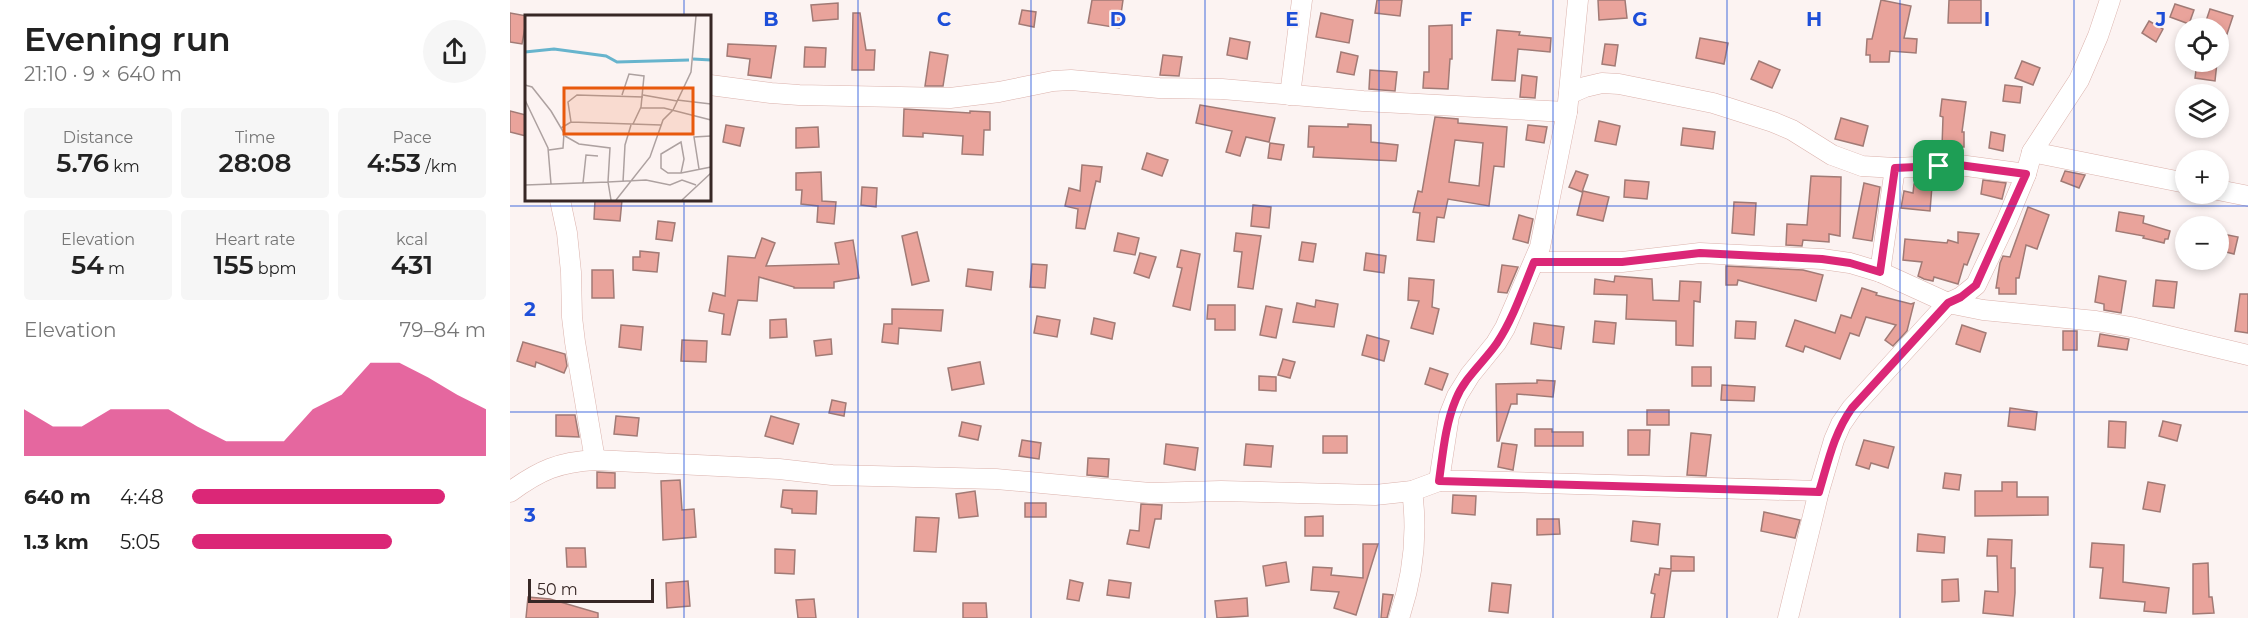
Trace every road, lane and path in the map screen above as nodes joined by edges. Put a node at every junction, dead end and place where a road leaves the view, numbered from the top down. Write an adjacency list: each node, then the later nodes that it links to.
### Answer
1 (1302, 0): 5 (street)
2 (1578, 0): 6 (street)
3 (2110, 0): 7 (street)
4 (711, 84): 5 (street)
5 (1290, 95): 6 (street)
6 (1568, 103): 8 (street); 14 (street)
7 (2032, 152): 9 (street); 10 (street)
8 (1895, 168): 9 (street); 15 (street)
9 (2026, 174): 16 (street)
10 (2175, 181)
11 (2229, 192): 12 (street)
12 (2248, 196)
13 (560, 201): 18 (street)
14 (1534, 262): 15 (street); 19 (street)
15 (1880, 272): 16 (street)
16 (1948, 303): 17 (street); 22 (street)
17 (2248, 355)
18 (596, 460): 20 (street); 21 (street)
19 (1439, 481): 21 (street); 22 (street)
20 (510, 492)
21 (1412, 492): 23 (street)
22 (1819, 492): 24 (street)
23 (1399, 618)
24 (1788, 618)

